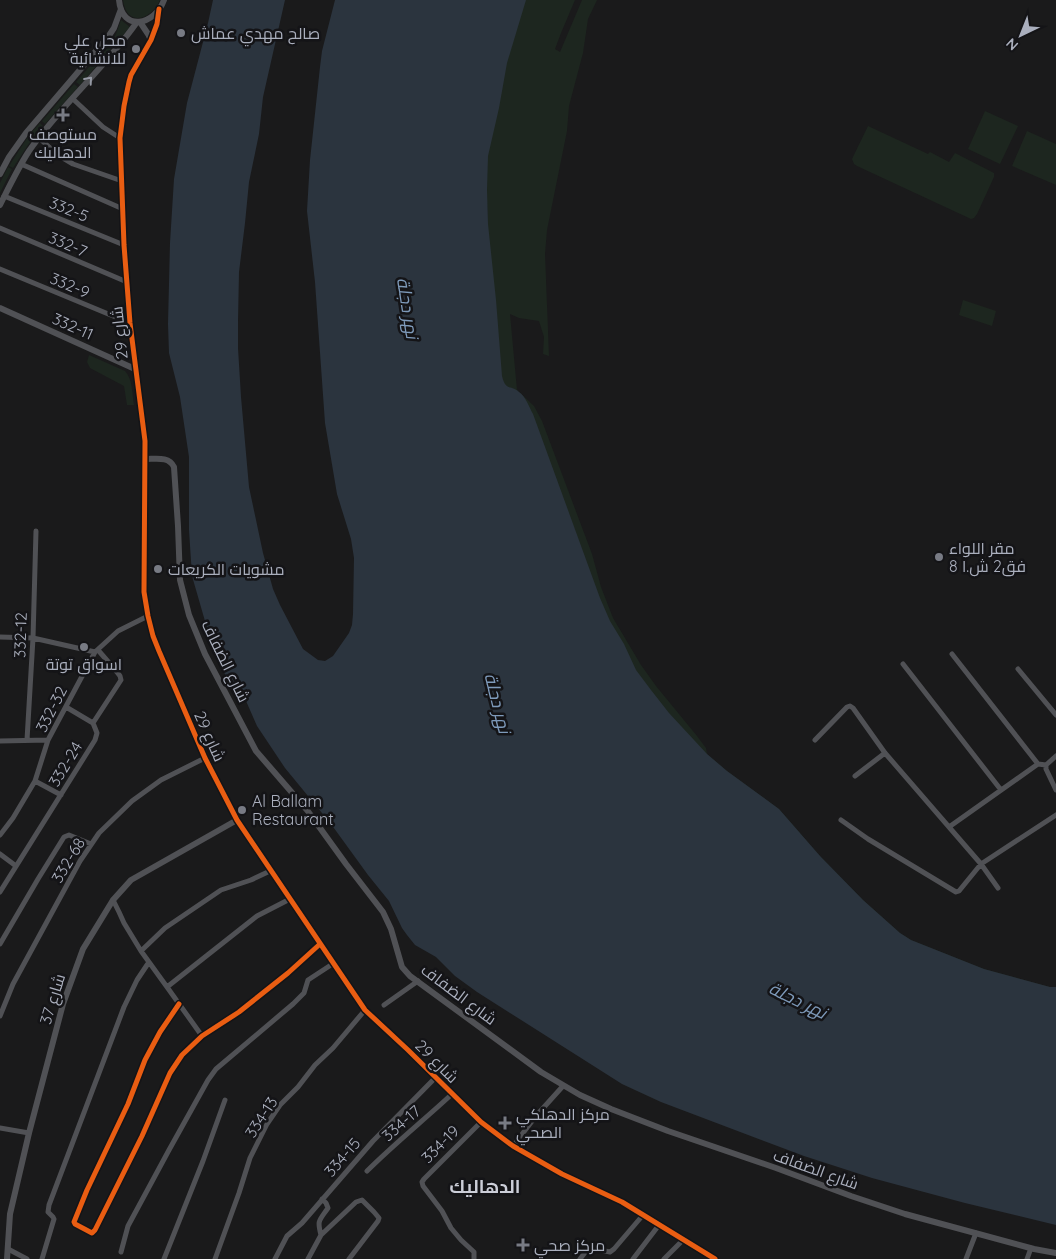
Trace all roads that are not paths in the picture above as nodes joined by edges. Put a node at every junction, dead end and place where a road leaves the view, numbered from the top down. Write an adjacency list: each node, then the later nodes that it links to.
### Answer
1 (164, 0): 4 (street, شارع 29)
2 (119, 1): 3 (street)
3 (121, 9): 5 (street); 11 (street)
4 (159, 10): 5 (street); 6 (street, شارع 29)
5 (139, 22): 6 (street); 7 (street, one-way to 5)
6 (151, 40): 9 (street, شارع 29)
7 (72, 99): 8 (street); 9 (street)
8 (39, 138): 10 (street); 12 (street)
9 (120, 138): 12 (street, شارع 29)
10 (21, 164): 13 (street); 15 (street)
11 (0, 174)
12 (122, 181): 15 (street, شارع 29)
13 (4, 196): 14 (street); 17 (street, 332-5)
14 (0, 205)
15 (123, 208): 17 (street, شارع 29)
16 (0, 228): 19 (street, 332-7)
17 (124, 245): 19 (street, شارع 29)
18 (0, 269): 21 (street, 332-9)
19 (127, 282): 21 (street, شارع 29)
20 (0, 308): 22 (street, 332-11)
21 (130, 323): 22 (street, شارع 29)
22 (135, 369): 23 (street, شارع 29)
23 (145, 459): 25 (street, شارع 29); 68 (street, شارع الضفاف)
24 (36, 531): 27 (street, 332-12)
25 (148, 616): 28 (street, 332-32); 41 (street, شارع 29)
26 (0, 637): 27 (street)
27 (33, 638): 28 (street); 35 (street, 332-12)
28 (96, 651): 32 (street, 332-32); 34 (street, 332-24)
29 (952, 654): 42 (street)
30 (903, 664): 46 (street)
31 (1018, 669): 33 (street)
32 (66, 707): 34 (street); 36 (street, 332-32)
33 (1056, 715)
34 (93, 723): 48 (street, 332-24)
35 (27, 740): 36 (street); 38 (street)
36 (48, 740): 45 (street, 332-32)
37 (814, 740): 39 (street)
38 (0, 741)
39 (885, 753): 44 (street); 52 (street)
40 (1056, 756): 43 (street)
41 (205, 758): 50 (street, شارع 29); 54 (street, 332-68)
42 (1038, 764): 43 (street); 46 (street)
43 (1046, 765): 47 (street)
44 (855, 776)
45 (35, 781): 48 (street); 53 (street, 332-32)
46 (1002, 790): 52 (street)
47 (1056, 790)
48 (61, 795): 57 (street, 332-24)
49 (1056, 815): 56 (street)
50 (236, 820): 58 (street, شارع 29); 62 (street, شارع 37)
51 (841, 820): 56 (street)
52 (949, 827): 56 (street)
53 (0, 835)
54 (91, 844): 63 (street); 73 (street, 332-68)
55 (0, 854): 57 (street)
56 (981, 864): 59 (street)
57 (16, 866): 60 (street, 332-24)
58 (270, 871): 61 (street, شارع 29); 65 (street)
59 (998, 888)
60 (0, 892)
61 (290, 899): 64 (street, شارع 29); 69 (street)
62 (113, 900): 65 (street); 81 (street, شارع 37)
63 (0, 944)
64 (320, 944): 67 (street, شارع 29); 74 (street)
65 (140, 951): 66 (street)
66 (149, 962): 69 (street); 97 (street)
67 (334, 963): 72 (street, شارع 29); 92 (street)
68 (418, 982): 71 (street); 76 (street, شارع الضفاف)
69 (167, 987): 70 (street)
70 (180, 1004): 74 (street); 74 (street)
71 (384, 1005)
72 (365, 1010): 75 (street, شارع 29); 99 (street, 334-13)
73 (0, 1016)
74 (202, 1036)
75 (436, 1077): 77 (street, شارع 29); 84 (street, 334-15)
76 (563, 1086): 82 (street); 87 (street, شارع الضفاف)
77 (452, 1094): 79 (street, شارع 29); 83 (street, 334-17)
78 (225, 1100): 98 (street)
79 (481, 1122): 82 (street, شارع 29); 103 (street, 334-19)
80 (0, 1128): 81 (street)
81 (29, 1133): 91 (street, شارع 37)
82 (513, 1146): 85 (street, شارع 29)
83 (367, 1172)
84 (322, 1200): 88 (street); 100 (street, 334-15)
85 (643, 1215): 86 (street, شارع 29); 104 (street)
86 (659, 1225): 89 (street, شارع 29); 105 (street)
87 (976, 1233): 90 (street, شارع الضفاف); 107 (street)
88 (321, 1235): 101 (street); 102 (street)
89 (683, 1240): 94 (street, شارع 29); 106 (street)
90 (1031, 1248): 93 (street, شارع الضفاف); 108 (street)
91 (8, 1249): 95 (street, شارع 37); 96 (street)
92 (122, 1252)
93 (1056, 1253)
94 (710, 1258)
95 (7, 1259)
96 (27, 1259)
97 (42, 1259)
98 (164, 1259)
99 (215, 1259)
100 (275, 1259)
101 (308, 1259)
102 (349, 1259)
103 (474, 1259)
104 (580, 1259)
105 (633, 1259)
106 (664, 1259)
107 (966, 1259)
108 (1027, 1259)

